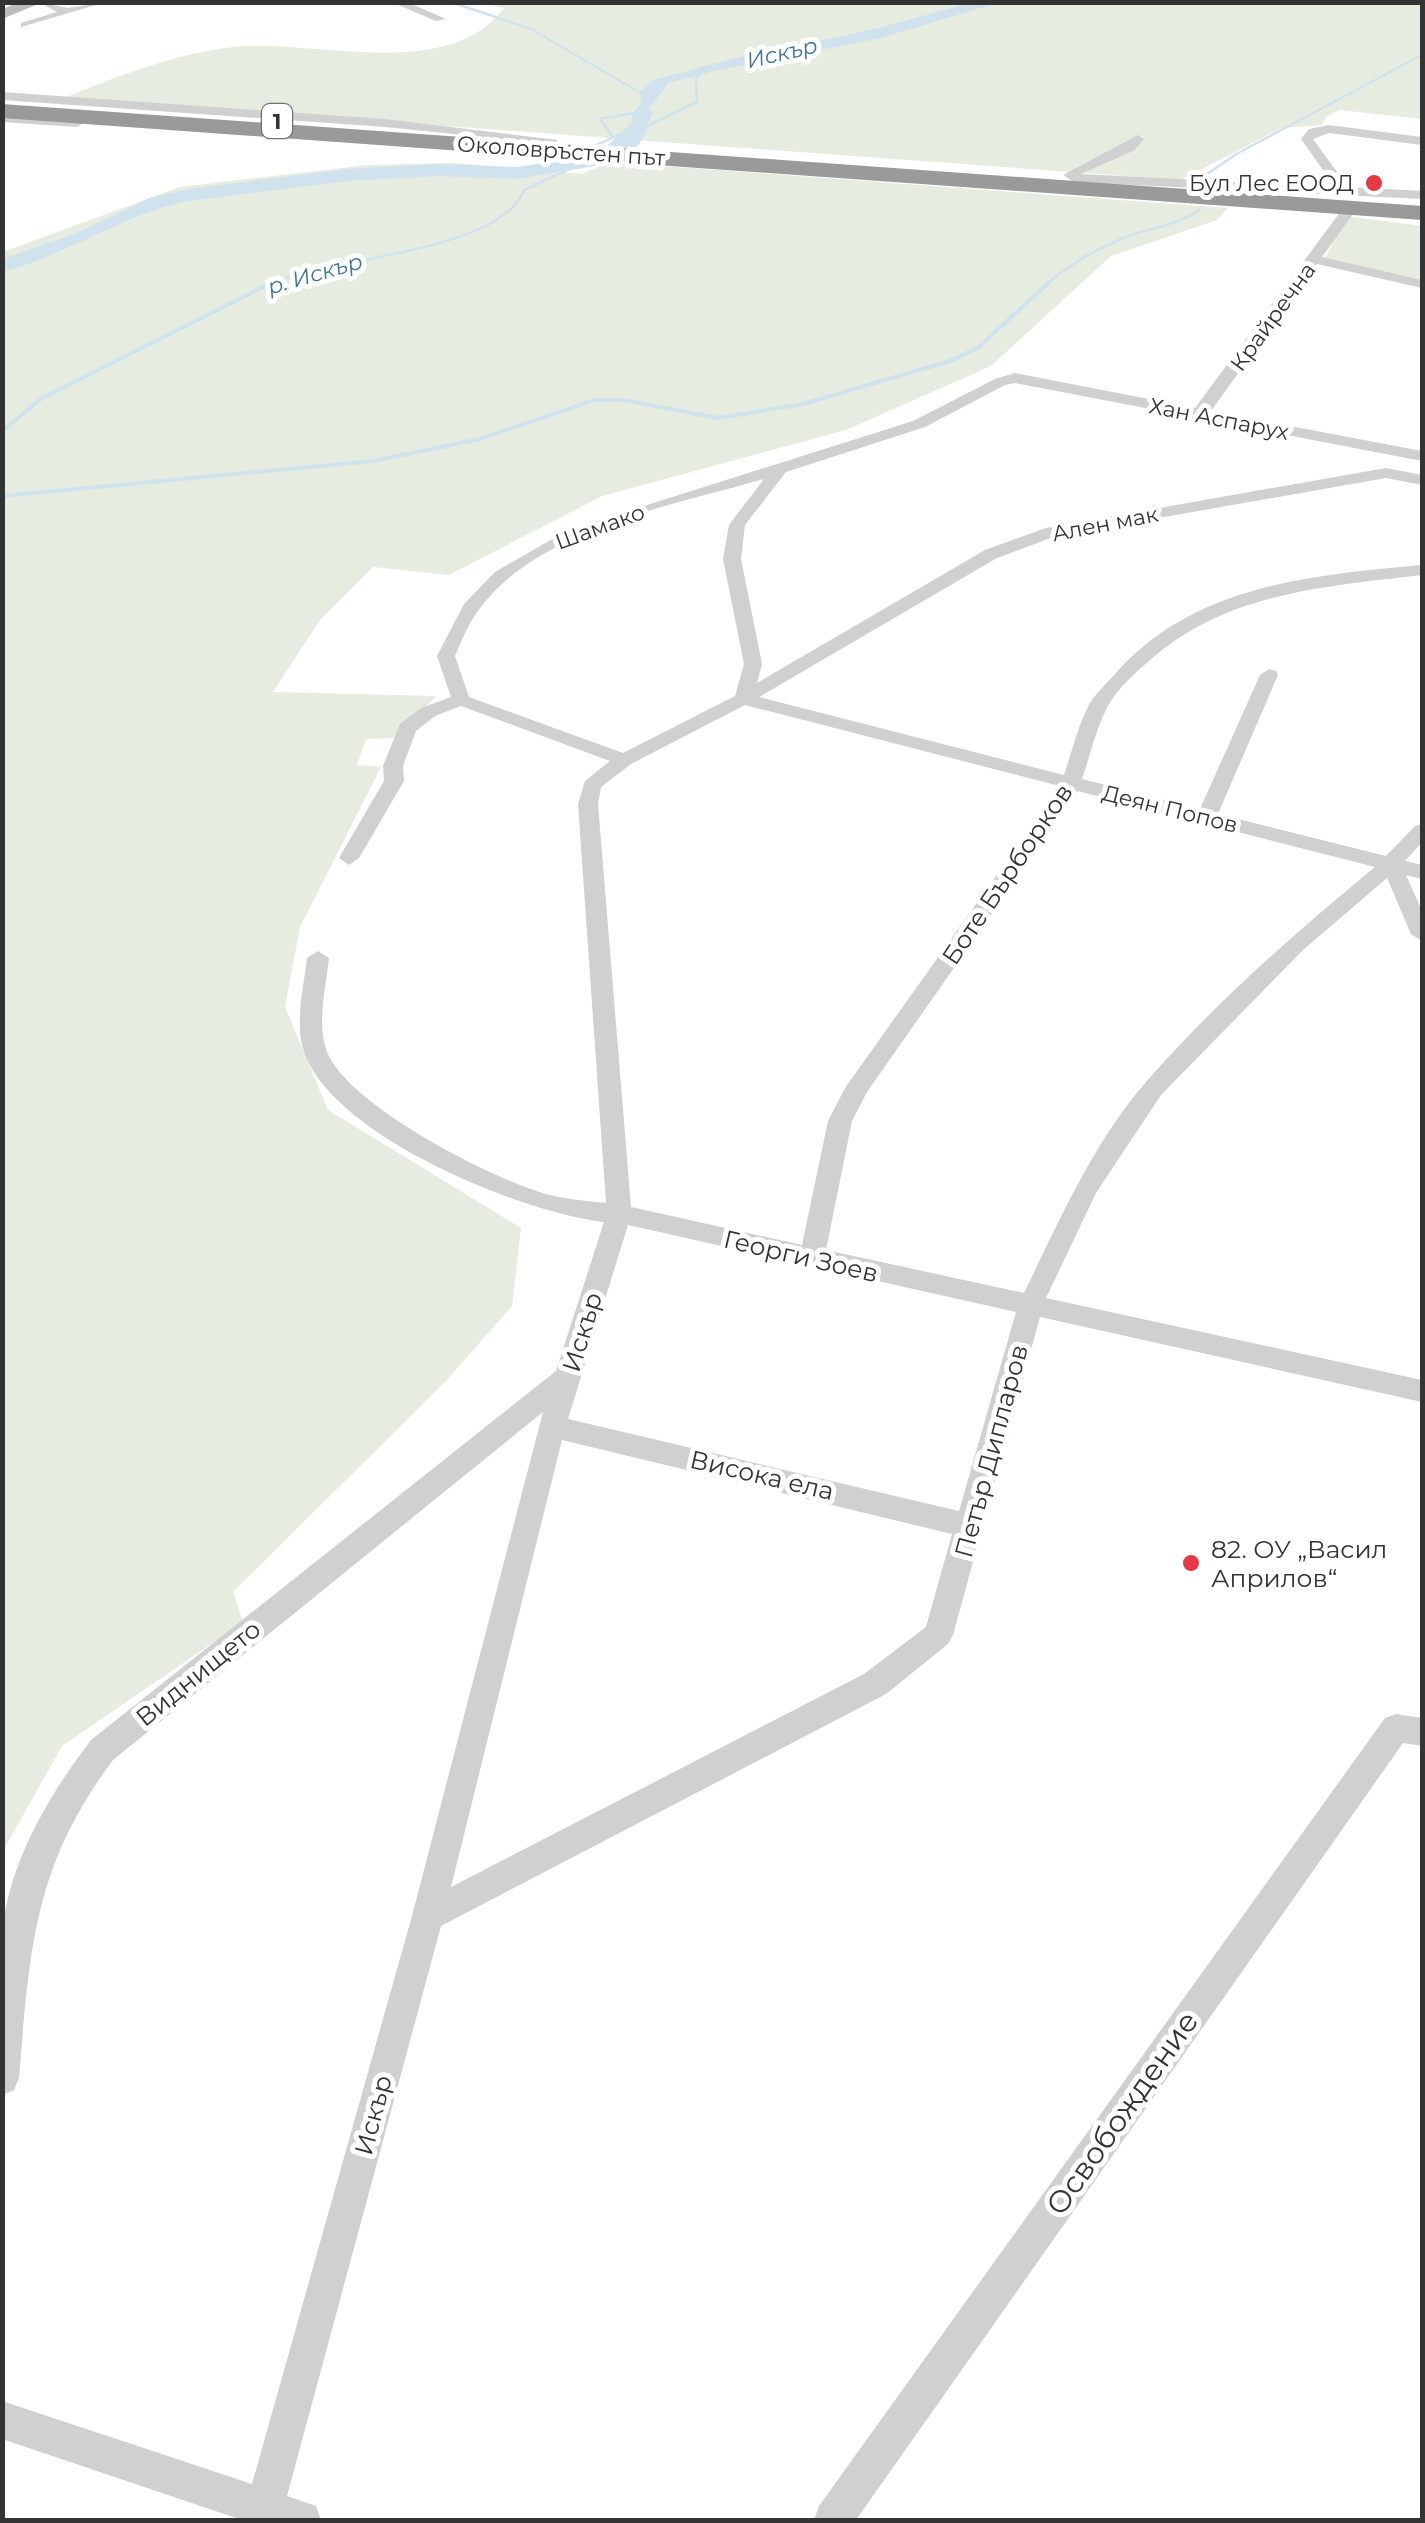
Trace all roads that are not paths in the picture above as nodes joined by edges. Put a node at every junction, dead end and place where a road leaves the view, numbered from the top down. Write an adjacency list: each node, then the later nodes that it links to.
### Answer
1 (36, 2): 6 (street)
2 (44, 2): 5 (street)
3 (101, 2): 5 (street)
4 (396, 2): 7 (street)
5 (68, 12): 8 (street)
6 (2, 14)
7 (440, 19)
8 (25, 25)
9 (2, 100): 13 (highway, Околовръстен път / 1)
10 (2, 115): 13 (highway, Околовръстен път / 1)
11 (1138, 139): 15 (street)
12 (1422, 141): 16 (street)
13 (544, 145): 14 (highway, Околовръстен път / 1)
14 (665, 153): 15 (highway, Околовръстен път / 1); 17 (highway, Околовръстен път / 1)
15 (1069, 177): 16 (street, Околовръстен път); 19 (highway, Околовръстен път / 1)
16 (1343, 189): 18 (street, Околовръстен път)
17 (1120, 190): 20 (street, Околовръстен път); 21 (highway, Околовръстен път / 1)
18 (1422, 195)
19 (1422, 204)
20 (1346, 214): 21 (street, Околовръстен път); 22 (street, Крайречна)
21 (1422, 216)
22 (1315, 260): 23 (street); 24 (street, Крайречна)
23 (1422, 284)
24 (1195, 415): 25 (street, Хан Аспарух); 27 (street, Хан Аспарух)
25 (1394, 451): 26 (street, Хан Аспарух); 28 (street)
26 (1422, 456)
27 (780, 469): 32 (street); 33 (street, Шамако)
28 (1386, 473): 29 (street); 32 (street, Ален мак)
29 (1422, 480)
30 (1422, 570): 35 (street, Боте Бърборков)
31 (1269, 675): 36 (street)
32 (743, 699): 34 (street, Искър); 35 (street, Деян Попов)
33 (462, 700): 34 (street); 38 (street)
34 (624, 760): 43 (street, Искър)
35 (1071, 784): 36 (street, Деян Попов); 44 (street, Боте Бърборков)
36 (1206, 818): 39 (street, Деян Попов)
37 (1422, 830): 39 (street, Петър Дипларов)
38 (349, 858)
39 (1391, 864): 40 (street, Деян Попов); 41 (street); 45 (street, Петър Дипларов)
40 (1422, 872)
41 (1422, 934)
42 (318, 958): 43 (street, Георги Зоев)
43 (619, 1214): 44 (street, Георги Зоев); 46 (street, Искър)
44 (812, 1259): 45 (street, Георги Зоев)
45 (1030, 1306): 47 (street, Георги Зоев); 49 (street, Петър Дипларов)
46 (568, 1377): 48 (street, Искър); 52 (street, Виднището)
47 (1422, 1391)
48 (552, 1426): 49 (street, Висока ела); 51 (street, Искър)
49 (971, 1526): 51 (street, Петър Дипларов)
50 (1422, 1732): 56 (street, Освобождение)
51 (428, 1916): 54 (street, Искър)
52 (2, 2078)
53 (2, 2420): 54 (street)
54 (263, 2514): 55 (street)
55 (302, 2520)
56 (834, 2520)

